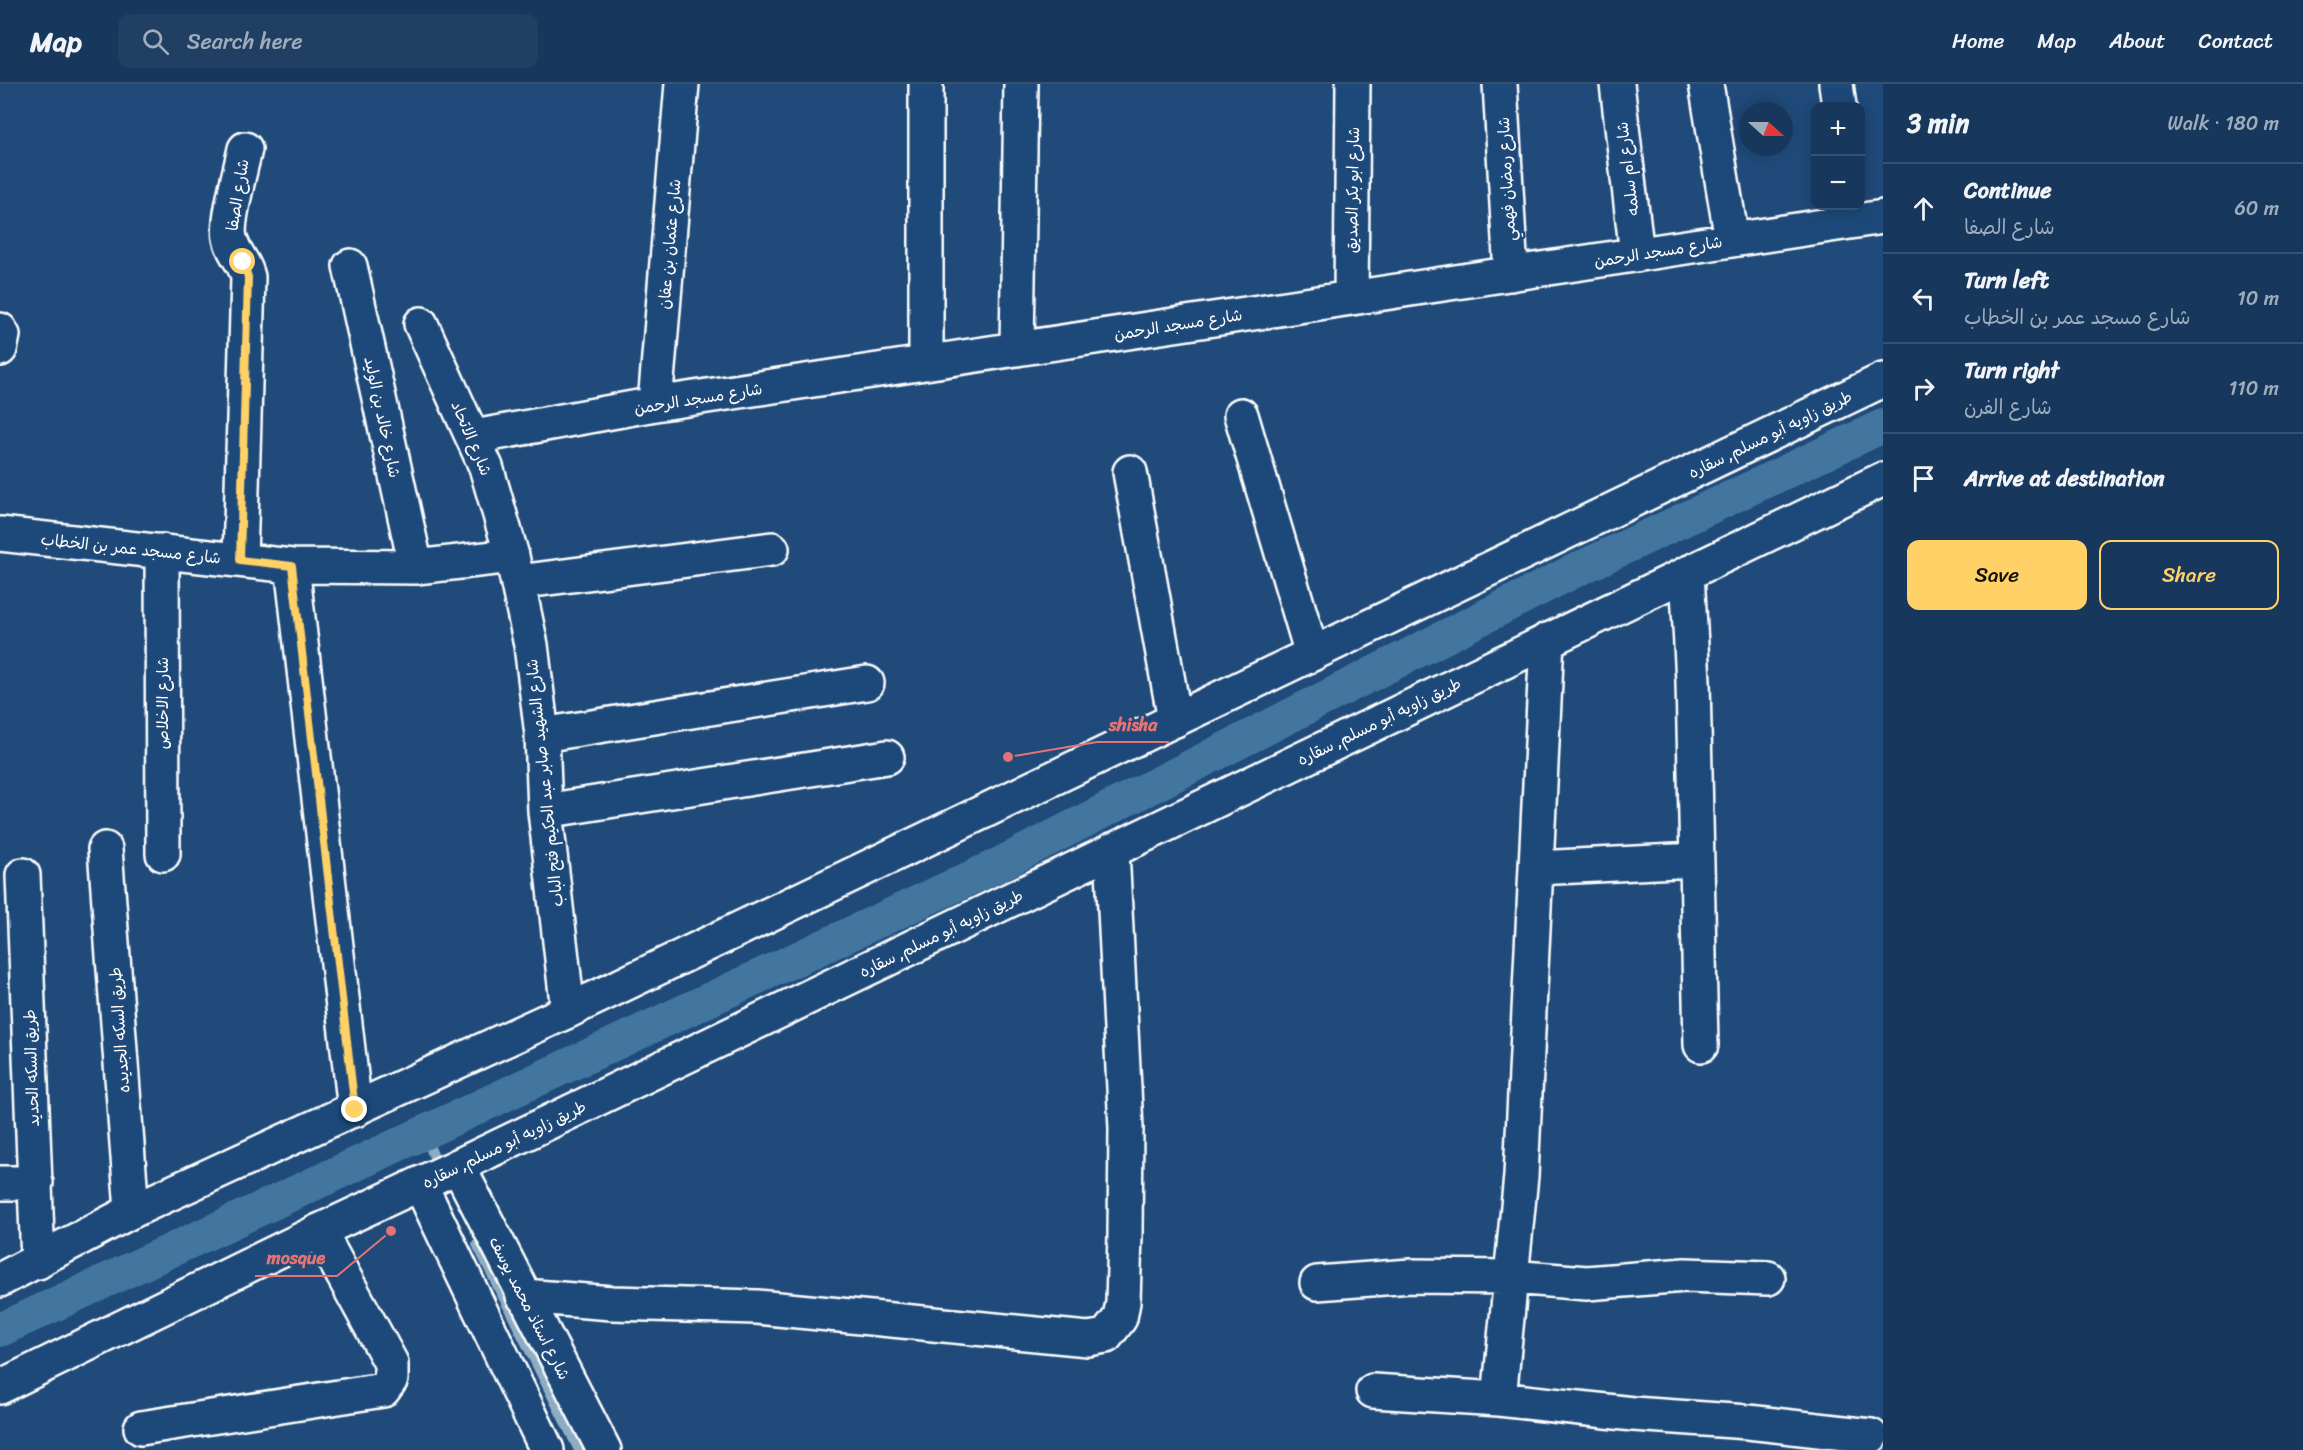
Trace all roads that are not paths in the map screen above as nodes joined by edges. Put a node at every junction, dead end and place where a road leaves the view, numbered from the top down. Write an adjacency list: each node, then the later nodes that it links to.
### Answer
1 (682, 84): 23 (street, شارع عثمان بن عفان)
2 (927, 84): 21 (street)
3 (1021, 84): 20 (street)
4 (1353, 84): 16 (street, شارع ابو بكر الصديق)
5 (1500, 84): 15 (street, شارع رمضان فهمي)
6 (1617, 84): 13 (street, شارع ام سلمه)
7 (1706, 84): 12 (street)
8 (1836, 84): 9 (street)
9 (1838, 102)
10 (244, 149): 31 (street, شارع الصفا)
11 (1863, 215): 12 (street, شارع مسجد الرحمن)
12 (1732, 240): 13 (street, شارع مسجد الرحمن)
13 (1637, 255): 15 (street, شارع مسجد الرحمن)
14 (350, 266): 33 (street, شارع خالد بن الوليد)
15 (1511, 273): 16 (street, شارع مسجد الرحمن)
16 (1351, 297): 20 (street, شارع مسجد الرحمن)
17 (421, 324): 25 (street, شارع الاتحاد)
18 (0, 330): 19 (street)
19 (0, 349)
20 (1017, 349): 21 (street, شارع مسجد الرحمن)
21 (926, 363): 23 (street, شارع مسجد الرحمن)
22 (1883, 380): 37 (street, طريق زاويه أبو مسلم, سقاره)
23 (655, 404): 25 (street, شارع مسجد الرحمن)
24 (1241, 415): 37 (street)
25 (474, 437): 34 (street, شارع الاتحاد)
26 (1130, 471): 39 (street)
27 (1883, 479): 35 (street, طريق زاويه أبو مسلم, سقاره)
28 (0, 534): 30 (street, شارع مسجد عمر بن الخطاب)
29 (772, 549): 34 (street, شارع مسجد عمر بن الخطاب)
30 (162, 551): 31 (street, شارع مسجد عمر بن الخطاب); 45 (street, شارع الاخلاص)
31 (240, 560): 32 (street, شارع مسجد عمر بن الخطاب)
32 (292, 566): 33 (street, شارع مسجد عمر بن الخطاب); 51 (street)
33 (416, 567): 34 (street, شارع مسجد عمر بن الخطاب)
34 (515, 569): 40 (street, شارع الشهيد صابر عبد الحكيم فتح الباب)
35 (1687, 573): 36 (street, طريق زاويه أبو مسلم, سقاره); 46 (street)
36 (1547, 640): 44 (street, طريق زاويه أبو مسلم, سقاره); 47 (street)
37 (1312, 654): 39 (street, طريق زاويه أبو مسلم, سقاره)
38 (867, 682): 40 (street)
39 (1175, 720): 49 (street, طريق زاويه أبو مسلم, سقاره)
40 (542, 735): 42 (street, شارع الشهيد صابر عبد الحكيم فتح الباب)
41 (887, 757): 42 (street)
42 (545, 811): 49 (street, شارع الشهيد صابر عبد الحكيم فتح الباب)
43 (105, 849): 56 (street, طريق السكه الجديده)
44 (1112, 850): 52 (street, طريق زاويه أبو مسلم, سقاره); 63 (street)
45 (163, 854)
46 (1696, 860): 47 (street); 50 (street)
47 (1536, 868): 59 (street)
48 (22, 875): 54 (street, طريق السكه الحديد)
49 (568, 1011): 51 (street, طريق زاويه أبو مسلم, سقاره)
50 (1701, 1045)
51 (355, 1110): 56 (street, طريق زاويه أبو مسلم, سقاره)
52 (458, 1166): 55 (street, طريق زاويه أبو مسلم, سقاره); 63 (street, شارع استاذ محمد يوسف)
53 (0, 1183): 54 (street)
54 (36, 1183): 58 (street, طريق السكه الحديد)
55 (420, 1184): 57 (street, طريق زاويه أبو مسلم, سقاره); 69 (street)
56 (132, 1211): 58 (street, طريق زاويه أبو مسلم, سقاره)
57 (319, 1231): 64 (street, طريق زاويه أبو مسلم, سقاره); 67 (street)
58 (38, 1262): 61 (street, طريق زاويه أبو مسلم, سقاره)
59 (1510, 1277): 60 (street); 62 (street); 66 (street)
60 (1768, 1278)
61 (0, 1281)
62 (1317, 1283)
63 (524, 1296): 70 (street, شارع استاذ محمد يوسف)
64 (0, 1387)
65 (1373, 1391): 66 (street)
66 (1499, 1399): 68 (street)
67 (141, 1428)
68 (1870, 1436)
69 (547, 1450)
70 (606, 1450)

